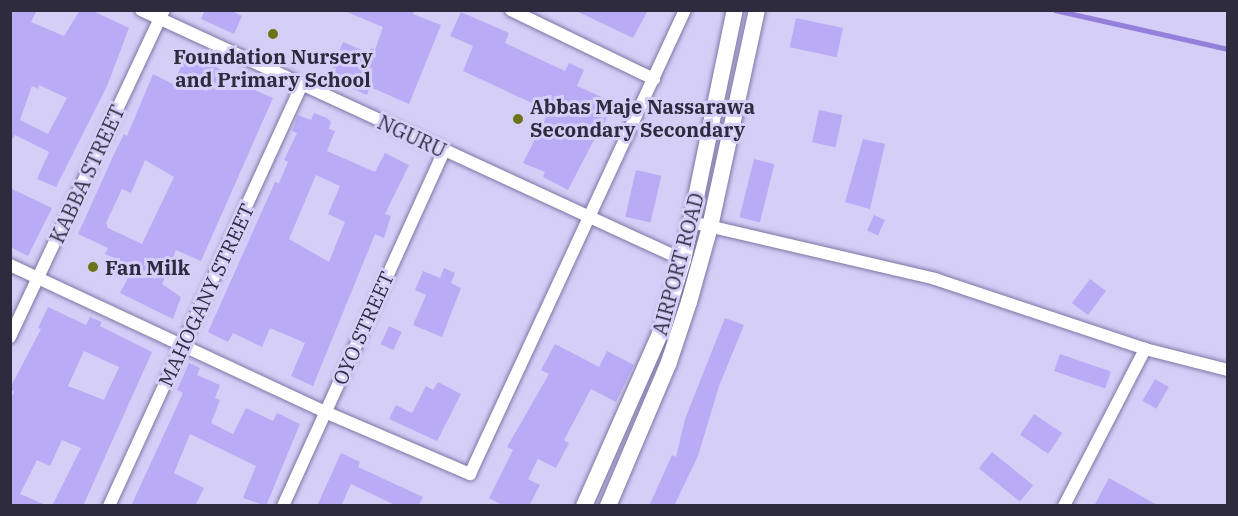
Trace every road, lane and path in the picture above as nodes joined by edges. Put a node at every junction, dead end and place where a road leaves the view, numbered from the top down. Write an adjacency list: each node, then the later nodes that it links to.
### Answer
1 (141, 10): 6 (street, NGURU)
2 (511, 10): 7 (street)
3 (685, 10): 7 (street)
4 (735, 10): 11 (main road, AIRPORT ROAD)
5 (757, 10): 12 (main road, AIRPORT ROAD)
6 (162, 15): 8 (street, NGURU); 15 (street, KABBA STREET)
7 (654, 79): 10 (street)
8 (302, 85): 9 (street, NGURU); 17 (street, MAHOGANY STREET)
9 (444, 151): 10 (street, NGURU); 20 (street, OYO STREET)
10 (591, 218): 13 (street, NGURU); 20 (street)
11 (691, 222): 12 (street); 13 (main road, AIRPORT ROAD)
12 (710, 227): 18 (street); 24 (main road, AIRPORT ROAD)
13 (683, 260): 23 (main road, AIRPORT ROAD)
14 (10, 265): 15 (street)
15 (39, 276): 16 (street, KABBA STREET); 17 (street)
16 (10, 337)
17 (184, 345): 20 (street); 21 (street, MAHOGANY STREET)
18 (1145, 349): 19 (street); 25 (street)
19 (1227, 370)
20 (325, 412): 22 (street, OYO STREET)
21 (109, 506)
22 (283, 506)
23 (584, 506)
24 (608, 506)
25 (1064, 506)

